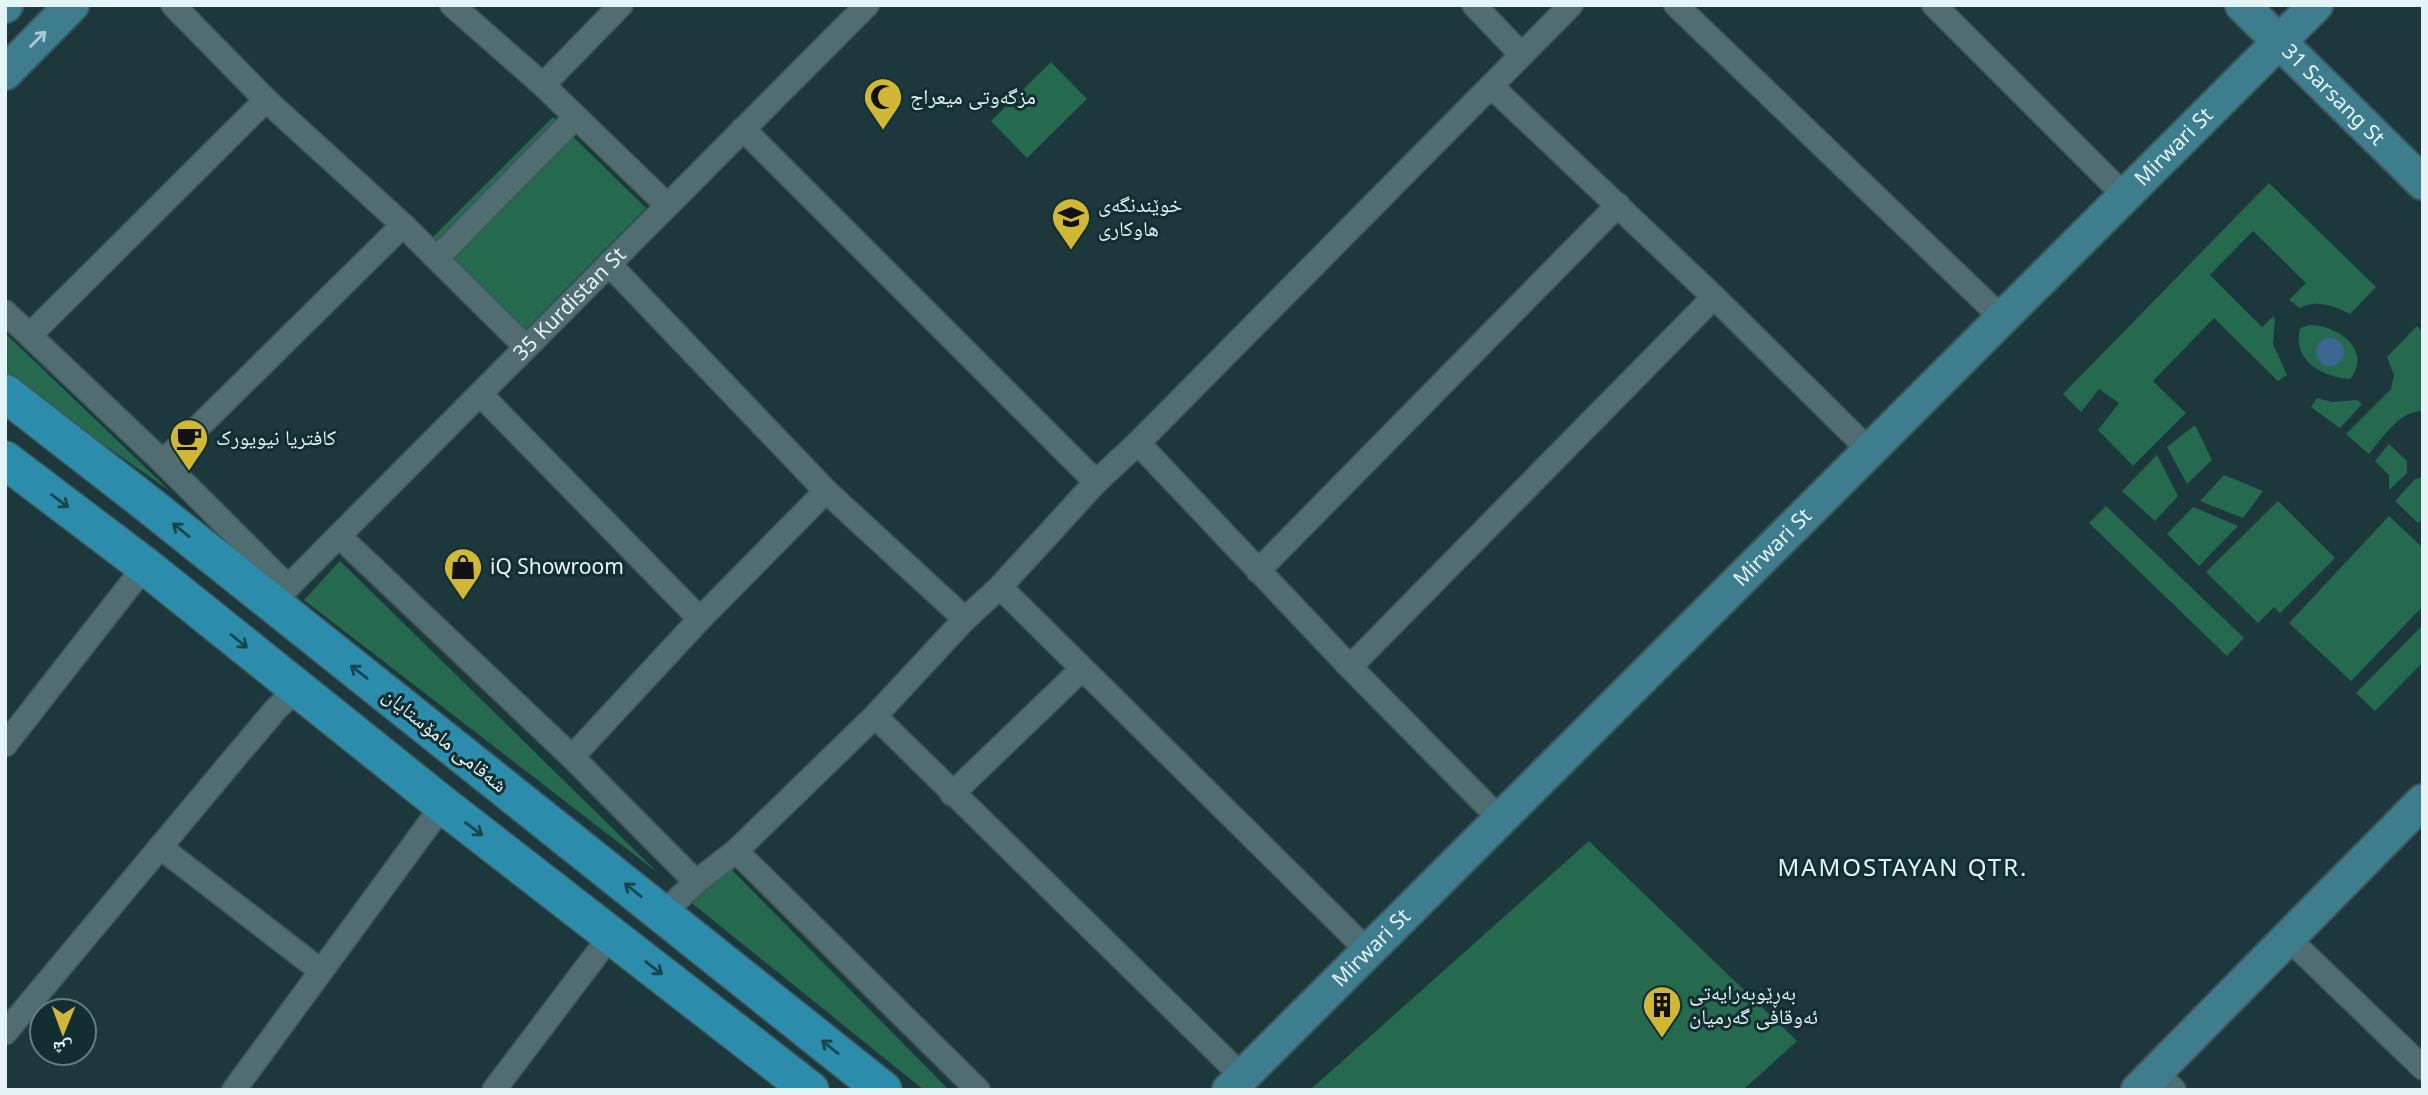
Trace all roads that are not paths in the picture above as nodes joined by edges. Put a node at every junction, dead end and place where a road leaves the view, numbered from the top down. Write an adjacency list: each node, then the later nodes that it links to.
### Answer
1 (72, 5): 14 (street, one-way to 1)
2 (173, 5): 17 (street)
3 (452, 5): 15 (street)
4 (621, 5): 15 (street)
5 (867, 5): 19 (street, 35 Kurdistan St)
6 (1474, 5): 13 (street)
7 (1571, 5): 13 (street)
8 (1676, 5): 29 (street)
9 (1934, 5): 21 (street)
10 (2242, 5): 12 (street, 31 Sarsang St)
11 (2316, 5): 12 (street, Mirwari St)
12 (2279, 42): 20 (street, 31 Sarsang St); 21 (street, Mirwari St)
13 (1521, 54): 16 (street)
14 (5, 73)
15 (543, 85): 18 (street)
16 (1491, 86): 23 (street); 34 (street)
17 (266, 100): 24 (street); 30 (street)
18 (575, 118): 22 (street); 25 (street)
19 (743, 129): 22 (street, 35 Kurdistan St); 38 (street)
20 (2423, 183)
21 (2125, 196): 29 (street, Mirwari St)
22 (667, 205): 26 (street, 35 Kurdistan St)
23 (1618, 205): 27 (street); 42 (street)
24 (402, 225): 25 (street); 37 (street)
25 (437, 258): 31 (street)
26 (609, 264): 31 (street, 35 Kurdistan St); 39 (street)
27 (1714, 297): 35 (street); 47 (street)
28 (5, 312): 30 (street)
29 (2002, 318): 35 (street, Mirwari St)
30 (30, 335): 37 (street)
31 (526, 347): 33 (street, 35 Kurdistan St)
32 (5, 393): 44 (main road, شەقامی مامۆستایان, one-way to 32)
33 (480, 394): 40 (street, 35 Kurdistan St); 45 (street)
34 (1138, 443): 38 (street); 42 (street)
35 (1870, 451): 56 (street, Mirwari St)
36 (5, 460): 41 (main road, one-way to 41)
37 (163, 462): 44 (street)
38 (1096, 482): 43 (street)
39 (826, 491): 45 (street); 46 (street)
40 (339, 536): 44 (street, 35 Kurdistan St); 52 (street)
41 (145, 566): 49 (main road, one-way to 49); 51 (street)
42 (1258, 571): 47 (street)
43 (1000, 587): 46 (street); 48 (street)
44 (280, 595): 60 (main road, شەقامی مامۆستایان, one-way to 44)
45 (700, 619): 52 (street)
46 (965, 619): 50 (street)
47 (1350, 667): 56 (street)
48 (1082, 669): 53 (street); 63 (street)
49 (298, 688): 55 (main road); 57 (street)
50 (875, 716): 53 (street); 58 (street)
51 (5, 745)
52 (572, 757): 59 (street)
53 (952, 794): 67 (street)
54 (2423, 801): 62 (street)
55 (443, 806): 61 (main road, one-way to 61); 64 (street)
56 (1500, 819): 63 (street, Mirwari St)
57 (160, 848): 64 (street); 65 (street)
58 (736, 851): 59 (street); 73 (street)
59 (696, 881): 60 (street)
60 (666, 916): 72 (main road, شەقامی مامۆستایان, one-way to 60)
61 (612, 934): 70 (street); 71 (main road, one-way to 71)
62 (2288, 938): 66 (street); 68 (street)
63 (1368, 951): 67 (street, Mirwari St)
64 (321, 971): 69 (street)
65 (5, 1033)
66 (2419, 1058)
67 (1235, 1083)
68 (2156, 1084)
69 (234, 1090)
70 (494, 1090)
71 (810, 1090)
72 (883, 1090)
73 (978, 1090)

